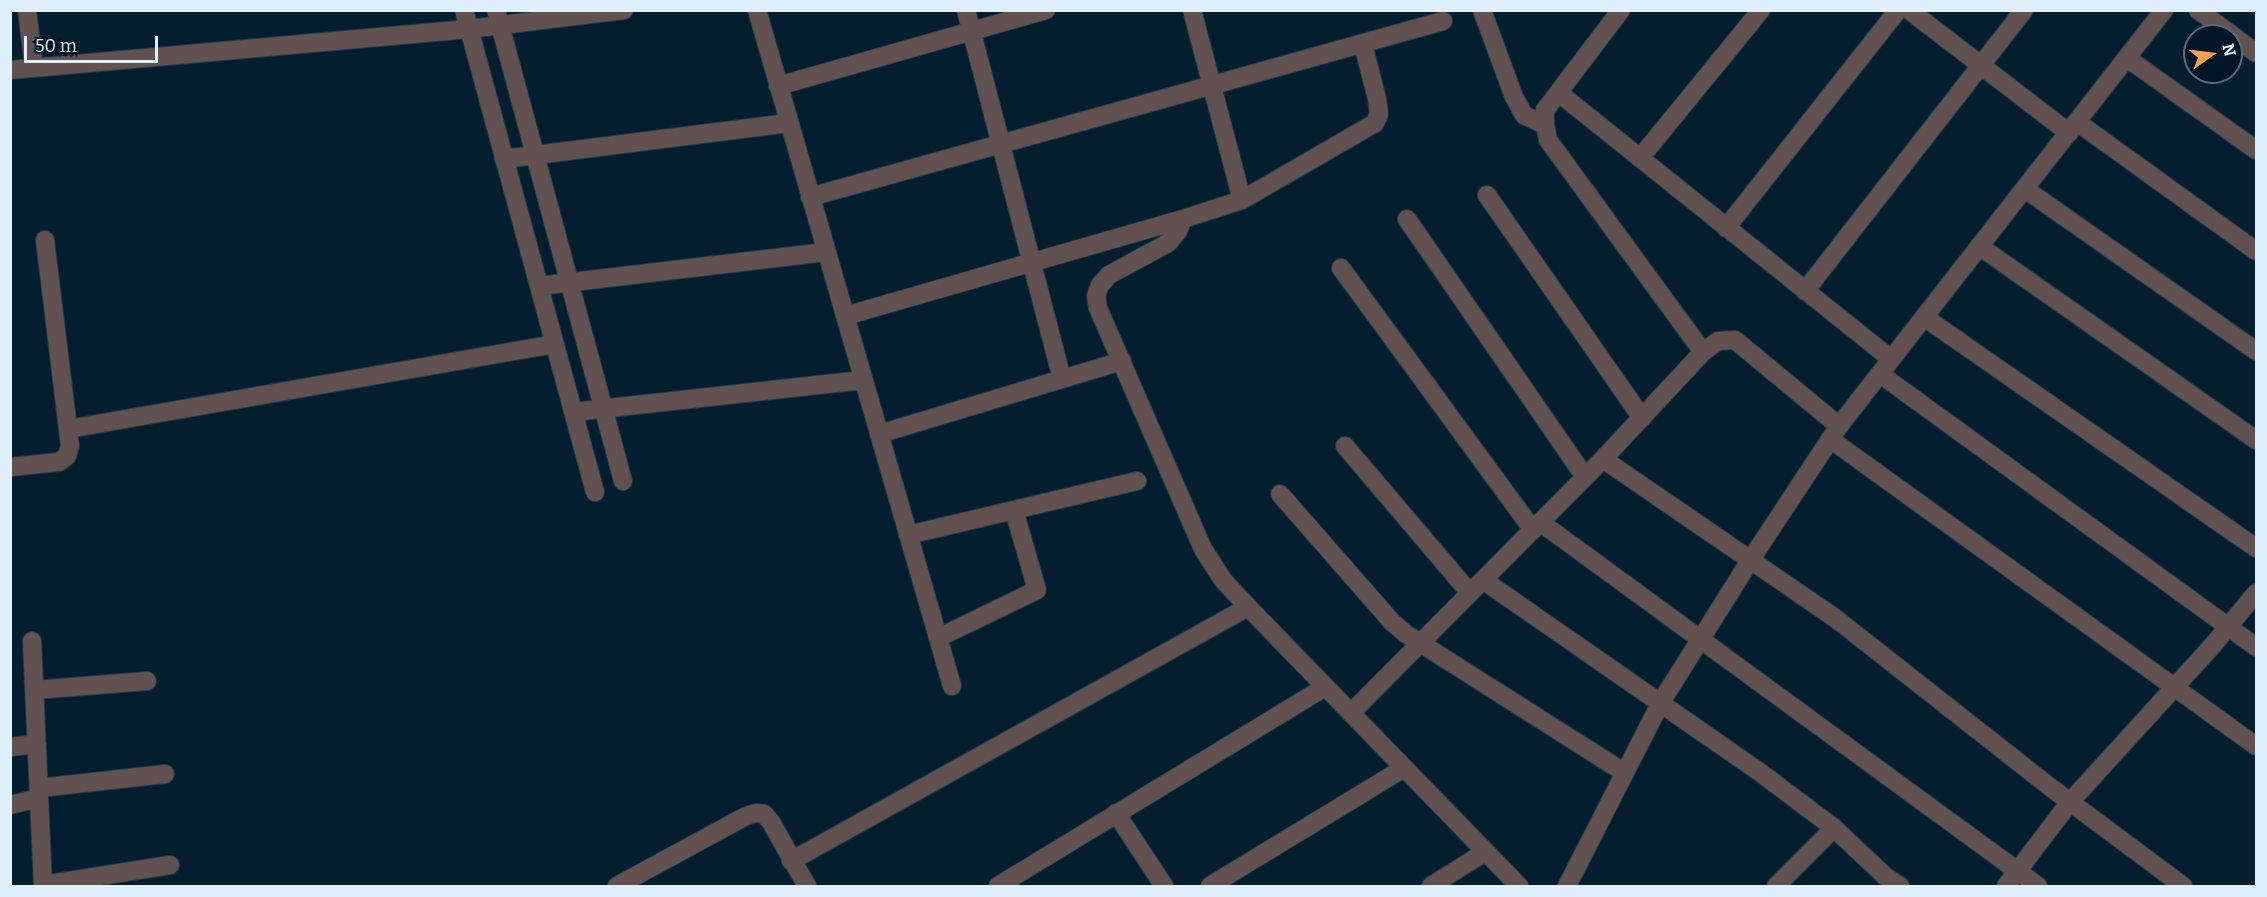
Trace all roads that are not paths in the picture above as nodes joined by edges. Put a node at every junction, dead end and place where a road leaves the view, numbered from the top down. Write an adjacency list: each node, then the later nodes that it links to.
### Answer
1 (27, 10): 24 (street)
2 (464, 10): 18 (street)
3 (624, 10): 16 (street)
4 (757, 10): 26 (street)
5 (966, 10): 19 (street)
6 (1046, 10): 19 (street)
7 (1192, 10): 27 (street)
8 (1482, 10): 30 (street)
9 (1621, 10): 28 (street)
10 (1761, 10): 35 (street)
11 (1898, 10): 43 (street)
12 (1909, 10): 23 (street)
13 (2024, 10): 23 (street)
14 (2164, 10): 22 (street)
15 (2198, 10): 21 (street)
16 (498, 18): 18 (street); 34 (street)
17 (1443, 21): 20 (street)
18 (469, 29): 24 (street); 36 (street)
19 (971, 32): 26 (street); 32 (street)
20 (1363, 44): 27 (street); 40 (street)
21 (2256, 53)
22 (2127, 58): 31 (street); 33 (street)
23 (1981, 66): 31 (street); 52 (street)
24 (34, 68): 25 (street)
25 (10, 70)
26 (778, 86): 29 (street)
27 (1212, 86): 32 (street); 40 (street)
28 (1559, 93): 30 (street); 35 (street)
29 (789, 123): 34 (street); 39 (street)
30 (1545, 125): 57 (street)
31 (2073, 127): 37 (street); 46 (street)
32 (1001, 144): 39 (street); 48 (street)
33 (2256, 150)
34 (535, 155): 36 (street); 50 (street)
35 (1640, 158): 43 (street)
36 (504, 159): 51 (street)
37 (2025, 189): 45 (street); 56 (street)
38 (1487, 195): 64 (street)
39 (810, 197): 47 (street)
40 (1242, 200): 41 (street)
41 (1183, 219): 48 (street); 58 (street)
42 (1407, 219): 72 (street)
43 (1726, 228): 52 (street)
44 (45, 240): 65 (street)
45 (1979, 246): 54 (street); 68 (street)
46 (2256, 251)
47 (826, 252): 50 (street); 53 (street)
48 (1032, 262): 53 (street); 60 (street)
49 (1341, 268): 78 (street)
50 (570, 283): 51 (street); 62 (street)
51 (539, 286): 55 (street)
52 (1805, 291): 59 (street)
53 (845, 316): 61 (street)
54 (1924, 317): 59 (street); 80 (street)
55 (555, 344): 63 (street); 65 (street)
56 (2256, 351)
57 (1702, 352): 64 (street); 66 (street)
58 (1122, 361): 60 (street); 85 (street)
59 (1885, 367): 66 (street); 86 (street)
60 (1062, 379): 67 (street)
61 (863, 380): 62 (street); 67 (street)
62 (603, 408): 63 (street); 73 (street)
63 (573, 412): 75 (street)
64 (1642, 418): 70 (street)
65 (69, 429): 71 (street)
66 (1834, 433): 81 (street); 95 (street)
67 (879, 434): 79 (street)
68 (2256, 440)
69 (1345, 446): 83 (street)
70 (1603, 459): 72 (street); 81 (street)
71 (10, 467)
72 (1585, 477): 78 (street)
73 (623, 481)
74 (1137, 481): 77 (street)
75 (595, 492)
76 (1280, 494): 90 (street)
77 (1014, 510): 79 (street); 87 (street)
78 (1536, 526): 82 (street); 88 (street)
79 (908, 535): 87 (street)
80 (2256, 548)
81 (1750, 561): 88 (street); 106 (street)
82 (1483, 580): 83 (street); 97 (street)
83 (1470, 593): 90 (street)
84 (2256, 593): 86 (street)
85 (1248, 607): 94 (street); 111 (street)
86 (2228, 626): 91 (street); 95 (street)
87 (938, 638): 93 (street)
88 (1700, 639): 97 (street); 113 (street)
89 (32, 641): 96 (street)
90 (1421, 644): 98 (street); 103 (street)
91 (2256, 647)
92 (147, 681): 96 (street)
93 (952, 687)
94 (1326, 687): 98 (street); 108 (street)
95 (2174, 687): 100 (street); 106 (street)
96 (34, 690): 99 (street)
97 (1661, 702): 103 (street); 109 (street)
98 (1350, 713): 102 (street)
99 (37, 744): 101 (street); 105 (street)
100 (2256, 746)
101 (10, 747)
102 (1404, 768): 110 (street); 121 (street)
103 (1625, 773): 124 (street)
104 (165, 774): 105 (street)
105 (39, 793): 107 (street); 116 (street)
106 (2070, 802): 113 (street); 128 (street)
107 (10, 805)
108 (1116, 813): 119 (street); 120 (street)
109 (1834, 828): 115 (street); 125 (street)
110 (1485, 852): 122 (street); 123 (street)
111 (791, 861): 117 (street); 118 (street)
112 (170, 865): 114 (street)
113 (2018, 872): 126 (street); 127 (street)
114 (138, 878): 116 (street)
115 (1888, 884)
116 (43, 886)
117 (617, 886)
118 (807, 886)
119 (998, 886)
120 (1164, 886)
121 (1210, 886)
122 (1431, 886)
123 (1519, 886)
124 (1567, 886)
125 (1776, 886)
126 (2007, 886)
127 (2038, 886)
128 (2183, 886)

